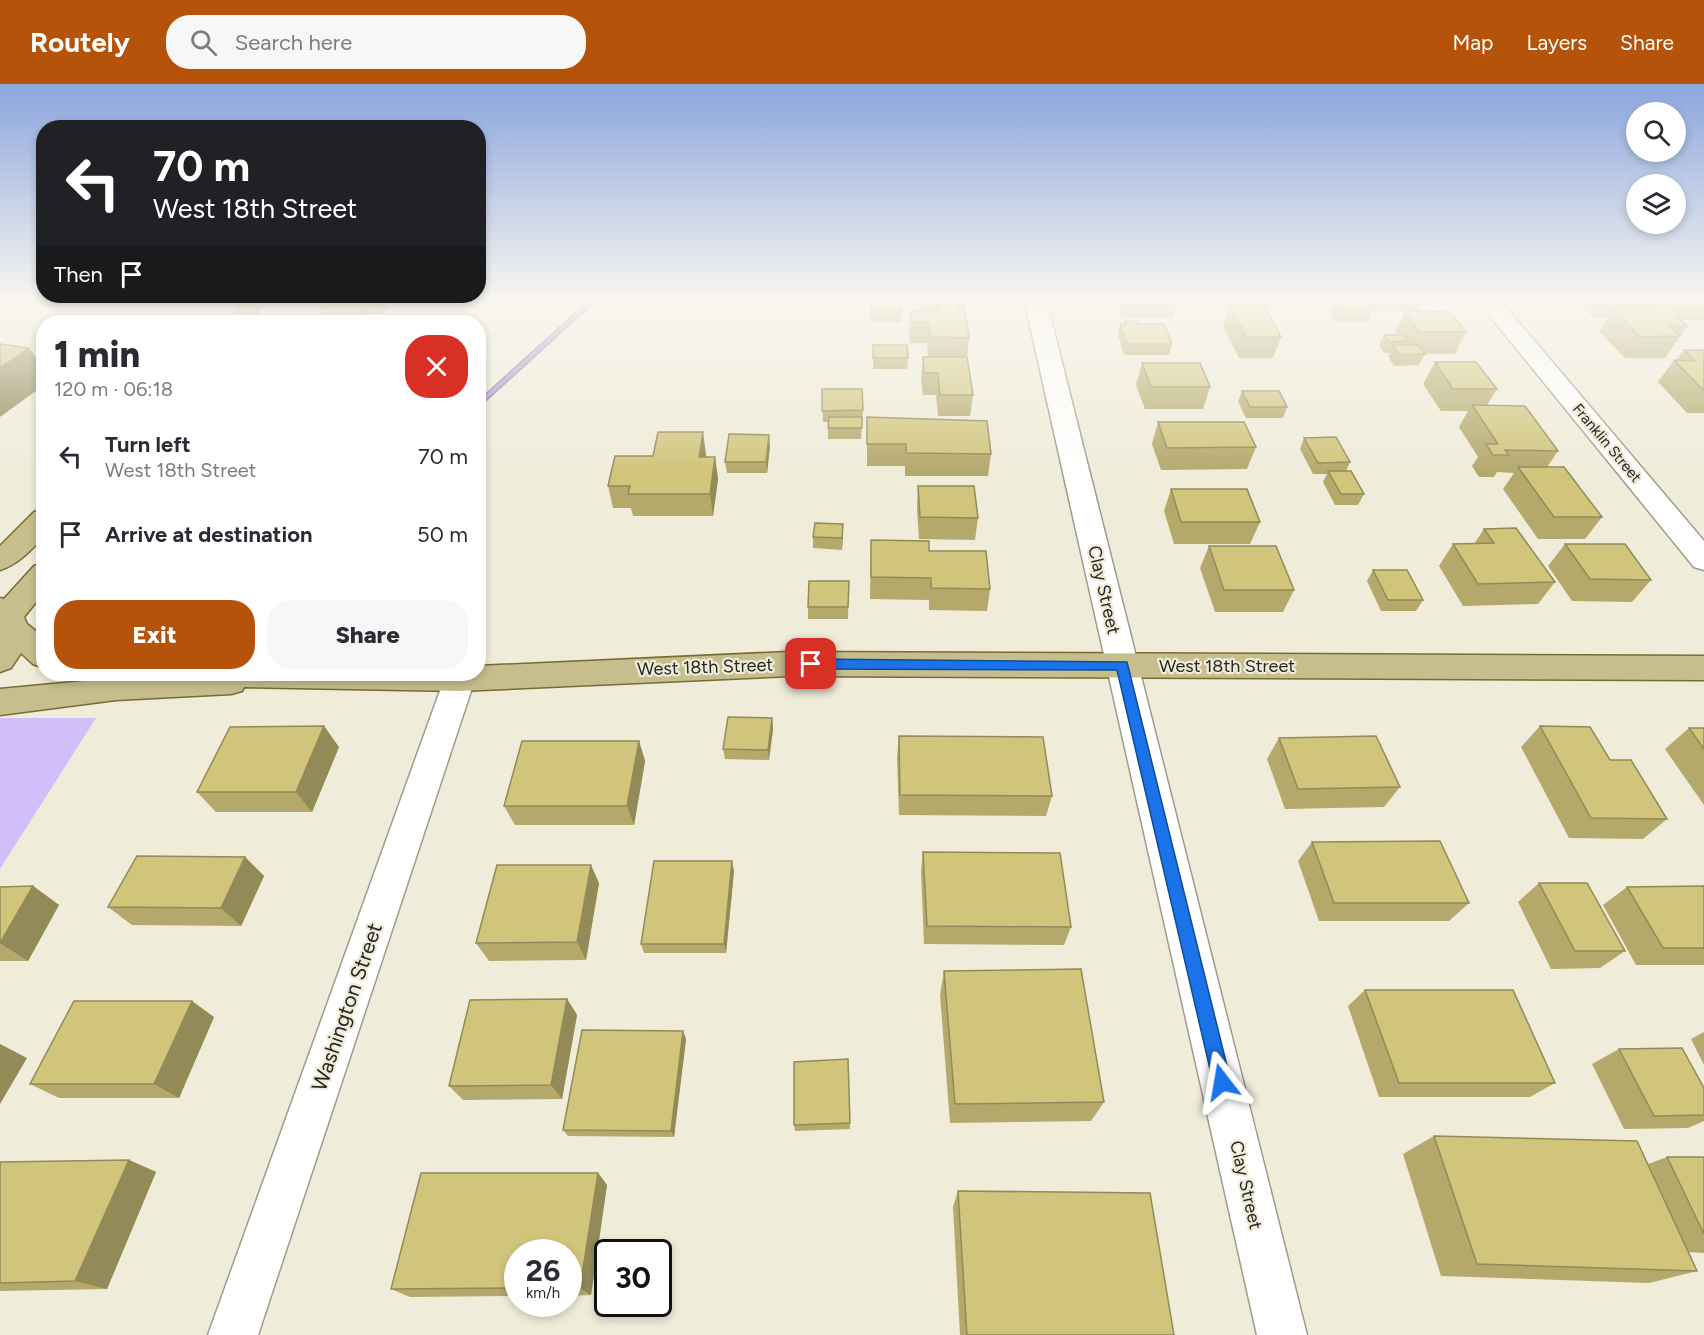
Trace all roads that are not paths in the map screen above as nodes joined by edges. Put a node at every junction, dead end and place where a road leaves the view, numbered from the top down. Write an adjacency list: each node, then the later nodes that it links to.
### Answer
1 (1049, 357): 10 (street, Clay Street)
2 (1536, 357): 5 (street, Franklin Street)
3 (36, 527): 4 (main road)
4 (0, 560)
5 (1704, 560)
6 (36, 582): 7 (main road)
7 (8, 618): 8 (main road); 9 (main road)
8 (36, 648)
9 (0, 660)
10 (1122, 665): 11 (main road, West 18th Street); 12 (main road, West 18th Street); 17 (street, Clay Street)
11 (1704, 668)
12 (486, 677)
13 (245, 681): 15 (main road, West 18th Street)
14 (458, 681): 16 (street, Washington Street)
15 (0, 702)
16 (233, 1335)
17 (1282, 1335)

